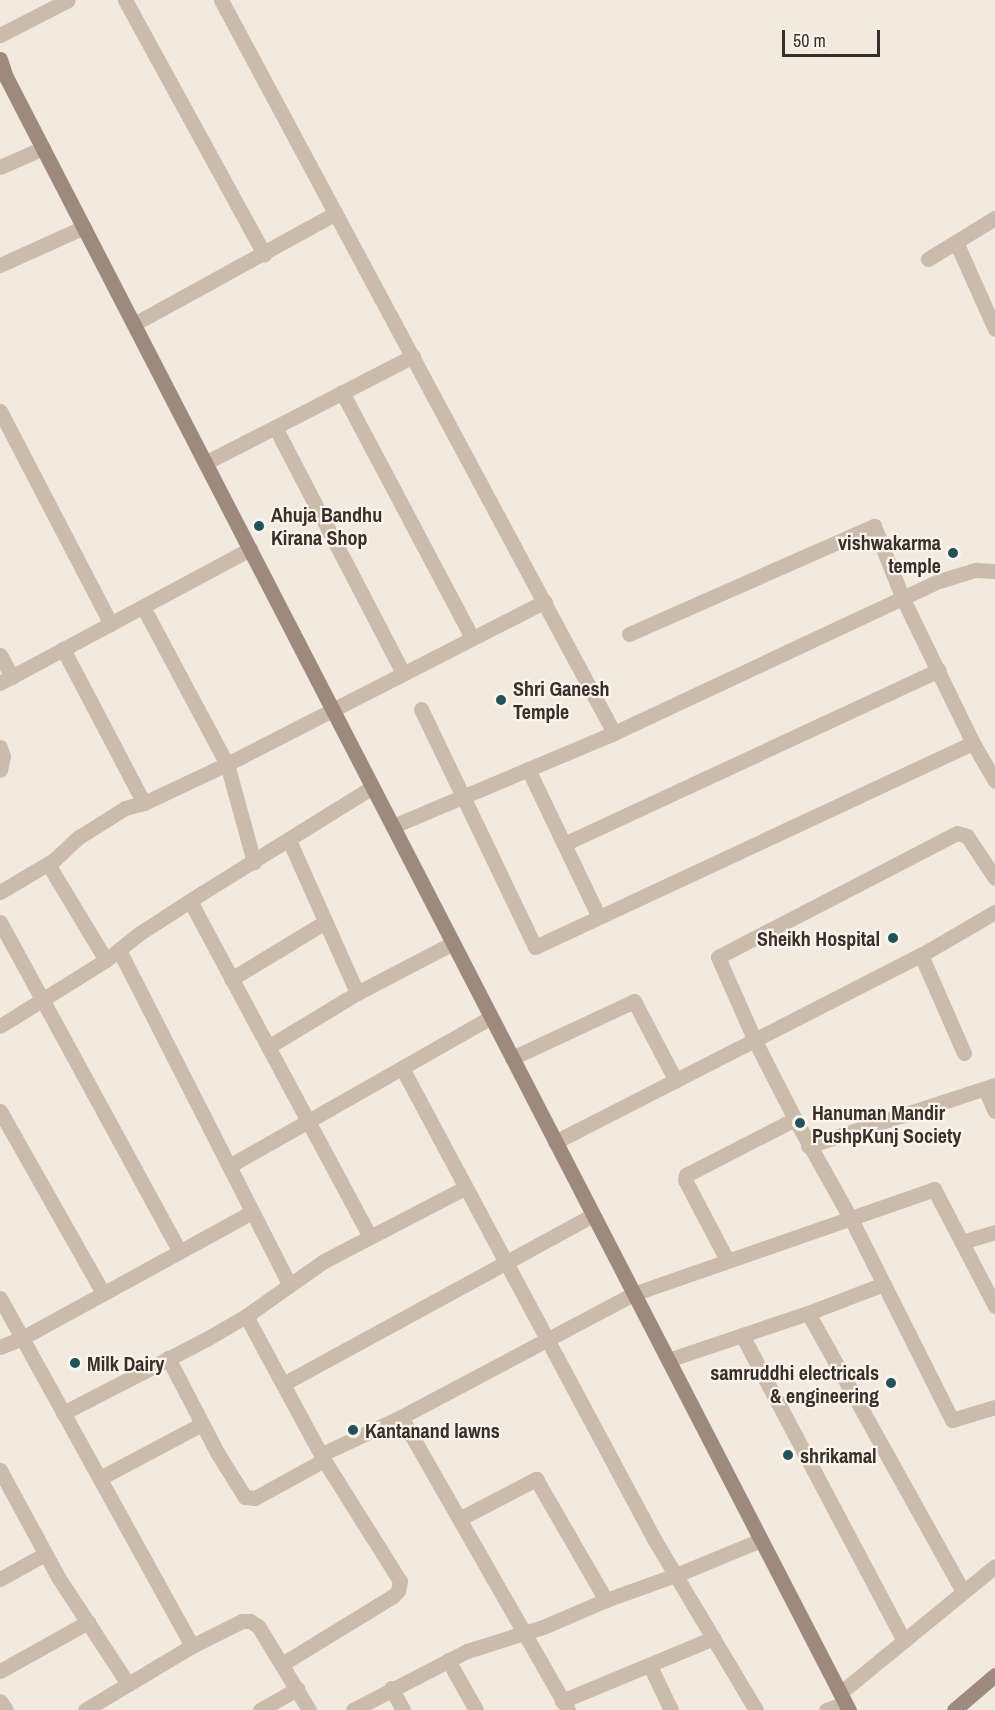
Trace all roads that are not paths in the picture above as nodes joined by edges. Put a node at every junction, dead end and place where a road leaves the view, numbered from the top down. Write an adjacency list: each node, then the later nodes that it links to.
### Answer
1 (68, 0): 4 (street)
2 (126, 0): 12 (street)
3 (221, 0): 8 (street)
4 (0, 35)
5 (1, 66): 6 (street)
6 (43, 148): 7 (street); 10 (street)
7 (0, 167)
8 (336, 213): 12 (street); 17 (street)
9 (995, 218): 11 (street)
10 (84, 227): 14 (street); 15 (street)
11 (956, 242): 13 (street); 16 (street)
12 (264, 254): 15 (street)
13 (928, 259)
14 (0, 265)
15 (134, 324): 21 (street)
16 (995, 329)
17 (413, 356): 18 (street); 25 (street)
18 (342, 392): 20 (street); 29 (street)
19 (0, 411): 27 (street)
20 (275, 427): 21 (street); 33 (street)
21 (205, 463): 22 (street)
22 (250, 549): 26 (street); 35 (street)
23 (995, 571): 24 (street)
24 (903, 599): 28 (street); 32 (street); 37 (street)
25 (545, 601): 29 (street); 37 (street)
26 (143, 607): 27 (street); 40 (street)
27 (111, 624): 30 (street)
28 (629, 634)
29 (472, 638): 33 (street)
30 (63, 649): 34 (street); 46 (street)
31 (0, 655): 34 (street)
32 (939, 670): 38 (street); 49 (street)
33 (403, 673): 35 (street)
34 (6, 680)
35 (332, 709): 40 (street); 44 (street)
36 (421, 709): 45 (street)
37 (614, 733): 41 (street)
38 (973, 743): 43 (street); 56 (street)
39 (0, 747): 42 (street)
40 (227, 764): 46 (street); 50 (street)
41 (528, 769): 45 (street); 49 (street)
42 (0, 770)
43 (995, 781)
44 (372, 787): 47 (street); 48 (street)
45 (462, 796): 47 (street); 56 (street)
46 (144, 802): 51 (street)
47 (393, 826): 59 (street)
48 (289, 840): 50 (street); 58 (street)
49 (564, 844): 56 (street)
50 (254, 862): 54 (street)
51 (48, 864): 53 (street); 62 (street)
52 (995, 878): 68 (street)
53 (0, 892)
54 (190, 902): 60 (street); 63 (street)
55 (995, 912): 61 (street)
56 (599, 917)
57 (0, 922): 65 (street)
58 (326, 922): 63 (street); 64 (street)
59 (453, 943): 64 (street); 66 (street)
60 (119, 950): 62 (street); 81 (street)
61 (921, 955): 68 (street); 70 (street)
62 (106, 960): 65 (street)
63 (231, 979): 69 (street)
64 (357, 993): 69 (street)
65 (42, 1001): 67 (street); 89 (street)
66 (491, 1017): 71 (street); 72 (street)
67 (0, 1026)
68 (755, 1041): 73 (street); 77 (street)
69 (268, 1047): 78 (street)
70 (964, 1053)
71 (512, 1058): 73 (street); 79 (street)
72 (402, 1068): 78 (street); 82 (street)
73 (676, 1081): 79 (street)
74 (990, 1087): 75 (street); 80 (street)
75 (995, 1111)
76 (1, 1116): 94 (street)
77 (795, 1119): 80 (street); 90 (street)
78 (308, 1122): 81 (street); 87 (street)
79 (555, 1142): 84 (street)
80 (808, 1146): 85 (street)
81 (229, 1166): 83 (street)
82 (464, 1188): 87 (street); 91 (street)
83 (252, 1212): 89 (street); 92 (street)
84 (593, 1215): 91 (street); 95 (street)
85 (851, 1219): 88 (street); 90 (street); 93 (street)
86 (995, 1232): 88 (street)
87 (370, 1236): 92 (street)
88 (962, 1242): 97 (street)
89 (179, 1250): 94 (street)
90 (727, 1260): 95 (street)
91 (506, 1265): 102 (street); 106 (street)
92 (289, 1284): 99 (street)
93 (884, 1284): 98 (street); 107 (street)
94 (103, 1293): 101 (street)
95 (633, 1294): 102 (street); 105 (street)
96 (0, 1298): 101 (street)
97 (995, 1306)
98 (808, 1313): 100 (street); 120 (street)
99 (246, 1316): 104 (street); 106 (street)
100 (742, 1335): 105 (street); 125 (street)
101 (22, 1338): 103 (street); 108 (street)
102 (548, 1339): 109 (street); 118 (street)
103 (0, 1347)
104 (168, 1358): 108 (street); 110 (street)
105 (668, 1360): 115 (street)
106 (283, 1383): 111 (street)
107 (995, 1407)
108 (63, 1413): 113 (street)
109 (401, 1417): 111 (street); 114 (street)
110 (202, 1424): 111 (street); 113 (street)
111 (323, 1457): 128 (street)
112 (0, 1470): 116 (street)
113 (100, 1478): 126 (street)
114 (461, 1518): 121 (street); 123 (street)
115 (761, 1540): 118 (street); 136 (street)
116 (45, 1554): 119 (street); 122 (street)
117 (995, 1566): 120 (street)
118 (676, 1575): 121 (street); 124 (street)
119 (0, 1579)
120 (963, 1592): 125 (street)
121 (606, 1600): 123 (street)
122 (87, 1622): 130 (street); 132 (street)
123 (525, 1634): 127 (street); 137 (street)
124 (713, 1638): 129 (street); 146 (street)
125 (904, 1641): 136 (street)
126 (192, 1646): 128 (street); 132 (street)
127 (448, 1660): 133 (street); 144 (street)
128 (282, 1664): 134 (street)
129 (650, 1666): 137 (street); 145 (street)
130 (0, 1671)
131 (995, 1675): 148 (street)
132 (128, 1684): 139 (street)
133 (391, 1688): 142 (street); 143 (street)
134 (297, 1689): 140 (street); 141 (street)
135 (0, 1701): 138 (street)
136 (845, 1702): 147 (street)
137 (565, 1706)
138 (6, 1710)
139 (85, 1710)
140 (260, 1710)
141 (309, 1710)
142 (353, 1710)
143 (403, 1710)
144 (476, 1710)
145 (671, 1710)
146 (756, 1710)
147 (826, 1710)
148 (954, 1710)

